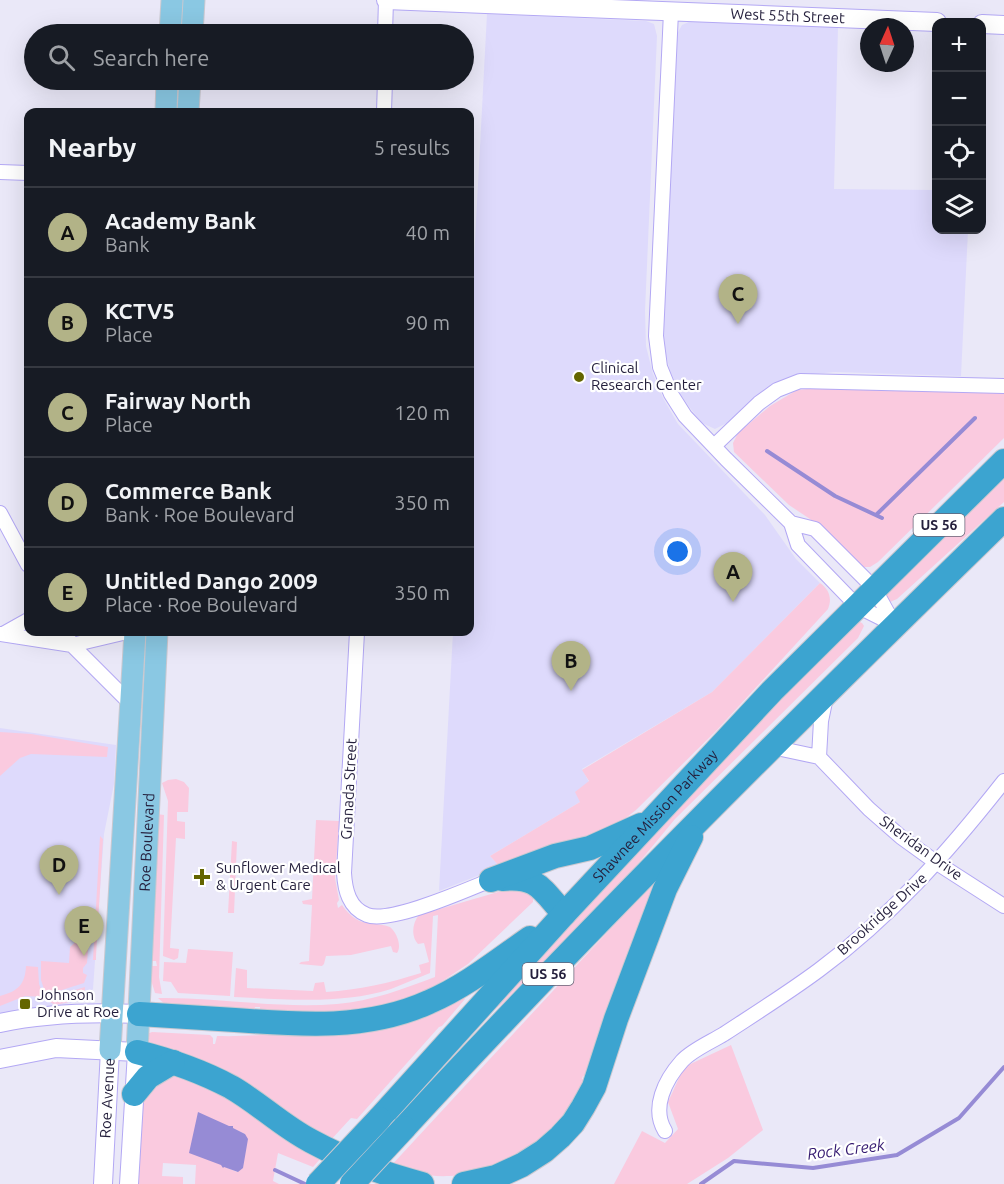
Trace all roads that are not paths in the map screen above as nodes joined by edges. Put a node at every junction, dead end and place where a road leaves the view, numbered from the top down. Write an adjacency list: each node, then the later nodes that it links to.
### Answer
1 (172, 0): 6 (main road)
2 (194, 0): 7 (main road)
3 (386, 0): 4 (street, West 55th Street); 8 (street)
4 (671, 12): 5 (street, West 55th Street); 20 (street)
5 (932, 22)
6 (171, 24)
7 (193, 24)
8 (386, 24)
9 (986, 24): 10 (street)
10 (1004, 25)
11 (167, 90): 14 (main road)
12 (189, 90): 15 (main road)
13 (385, 90): 16 (street)
14 (166, 108)
15 (188, 108)
16 (384, 108)
17 (0, 172): 18 (street)
18 (24, 173)
19 (1004, 386): 20 (street)
20 (714, 446): 24 (street)
21 (1004, 461): 26 (highway, Shawnee Mission Parkway / US 56)
22 (0, 513): 25 (street)
23 (1004, 519): 29 (highway, Shawnee Mission Parkway / US 56)
24 (791, 523): 26 (street); 27 (street)
25 (24, 558)
26 (874, 588): 27 (highway, Shawnee Mission Parkway / US 56); 29 (street)
27 (857, 606): 29 (street); 42 (highway, Shawnee Mission Parkway / US 56)
28 (24, 622): 30 (street)
29 (895, 626): 37 (highway, Shawnee Mission Parkway / US 56)
30 (1, 634): 36 (street)
31 (67, 636): 36 (street)
32 (110, 636): 36 (street)
33 (135, 636): 38 (main road, Roe Boulevard)
34 (158, 636): 49 (main road, Roe Boulevard)
35 (357, 636): 45 (street, Granada Street)
36 (72, 645): 38 (street)
37 (826, 696): 39 (highway, Shawnee Mission Parkway / US 56); 40 (street)
38 (131, 704): 48 (main road, Roe Boulevard)
39 (772, 747): 40 (street); 43 (highway, Shawnee Mission Parkway / US 56)
40 (819, 758): 44 (street, Sheridan Drive)
41 (1004, 781): 44 (street, Brookridge Drive)
42 (652, 821): 45 (highway); 47 (highway, Shawnee Mission Parkway / US 56)
43 (697, 824): 60 (highway, Shawnee Mission Parkway / US 56, bridge); 62 (highway)
44 (937, 863): 46 (street, Sheridan Drive); 56 (street, Brookridge Drive)
45 (491, 880): 47 (highway)
46 (1004, 906)
47 (564, 915): 49 (highway); 59 (highway, Shawnee Mission Parkway / US 56, bridge)
48 (112, 1013): 49 (street); 50 (street); 51 (main road, Roe Avenue)
49 (139, 1014): 52 (main road, Roe Boulevard)
50 (0, 1023)
51 (110, 1050): 52 (street); 53 (street); 57 (street, Roe Avenue)
52 (136, 1052): 54 (highway); 55 (street, Roe Avenue)
53 (0, 1059)
54 (173, 1062): 55 (highway); 61 (highway)
55 (134, 1094): 58 (street, Roe Avenue)
56 (665, 1131)
57 (103, 1184)
58 (129, 1184)
59 (318, 1184)
60 (352, 1184)
61 (422, 1184)
62 (464, 1184)

